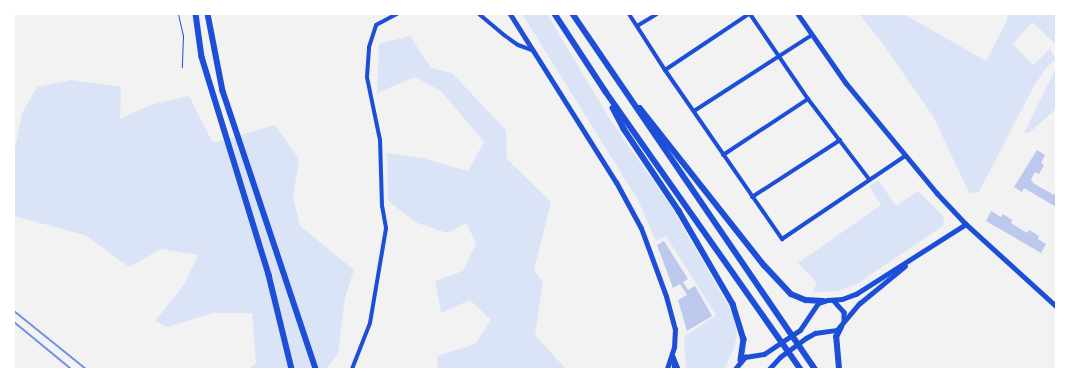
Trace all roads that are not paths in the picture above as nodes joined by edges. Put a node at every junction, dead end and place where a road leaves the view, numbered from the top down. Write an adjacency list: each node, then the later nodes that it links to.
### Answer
1 (196, 14): 34 (highway)
2 (208, 14): 35 (highway)
3 (397, 14): 36 (street)
4 (479, 14): 14 (street)
5 (510, 14): 14 (main road)
6 (555, 14): 18 (highway)
7 (574, 14): 17 (highway)
8 (629, 14): 12 (street)
9 (657, 14): 12 (street)
10 (749, 14): 15 (street); 16 (street)
11 (798, 14): 13 (street)
12 (637, 26): 16 (street)
13 (812, 35): 15 (street); 23 (street)
14 (532, 50): 32 (main road)
15 (778, 56): 19 (street); 20 (street)
16 (665, 70): 20 (street)
17 (619, 84): 29 (highway); 43 (highway)
18 (606, 92): 33 (highway); 42 (highway)
19 (808, 99): 21 (street); 22 (street)
20 (694, 110): 22 (street)
21 (840, 140): 24 (street); 25 (street)
22 (724, 155): 25 (street)
23 (905, 156): 24 (street); 26 (street)
24 (869, 179): 25 (street)
25 (752, 197)
26 (966, 224): 27 (street); 30 (street)
27 (907, 263): 28 (street); 31 (street)
28 (833, 300): 29 (street); 31 (street)
29 (823, 301): 33 (street)
30 (1056, 306)
31 (842, 324): 41 (street); 44 (highway)
32 (672, 354): 37 (main road); 38 (main road); 39 (street)
33 (741, 360): 40 (street)
34 (292, 369)
35 (316, 369)
36 (352, 369)
37 (667, 369)
38 (674, 369)
39 (678, 369)
40 (736, 369)
41 (769, 369)
42 (802, 369)
43 (815, 369)
44 (839, 369)

